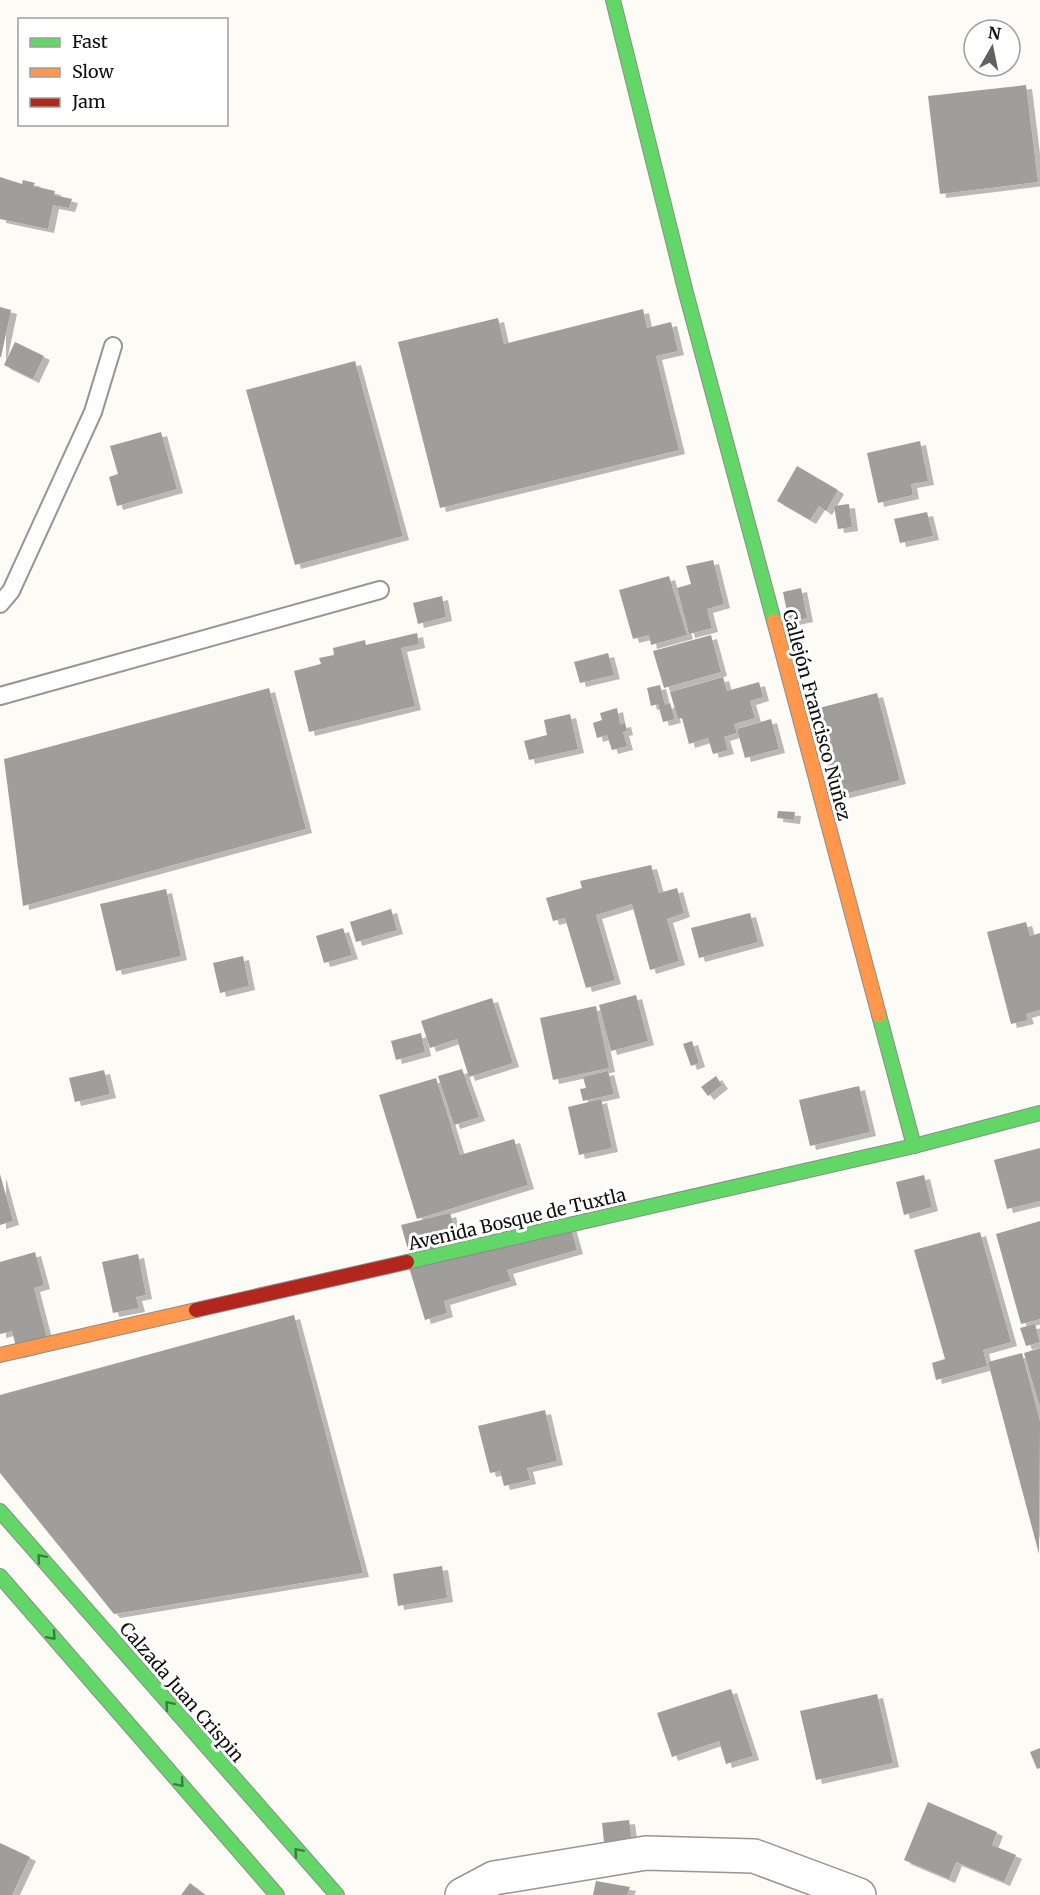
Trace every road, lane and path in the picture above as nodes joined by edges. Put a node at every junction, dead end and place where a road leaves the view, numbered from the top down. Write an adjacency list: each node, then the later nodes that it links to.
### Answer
1 (613, 0): 7 (street, Callejón Francisco Nuñez)
2 (113, 346): 4 (lane)
3 (380, 590): 5 (lane)
4 (0, 604)
5 (0, 696)
6 (1040, 1113): 7 (street, Avenida Bosque de Tuxtla)
7 (914, 1146): 8 (street, Avenida Bosque de Tuxtla)
8 (0, 1355)
9 (0, 1511): 12 (street, Calzada Juan Crispin, one-way to 9)
10 (0, 1576): 11 (street, one-way to 11)
11 (277, 1895)
12 (337, 1895)
13 (462, 1895): 14 (street)
14 (859, 1895)

